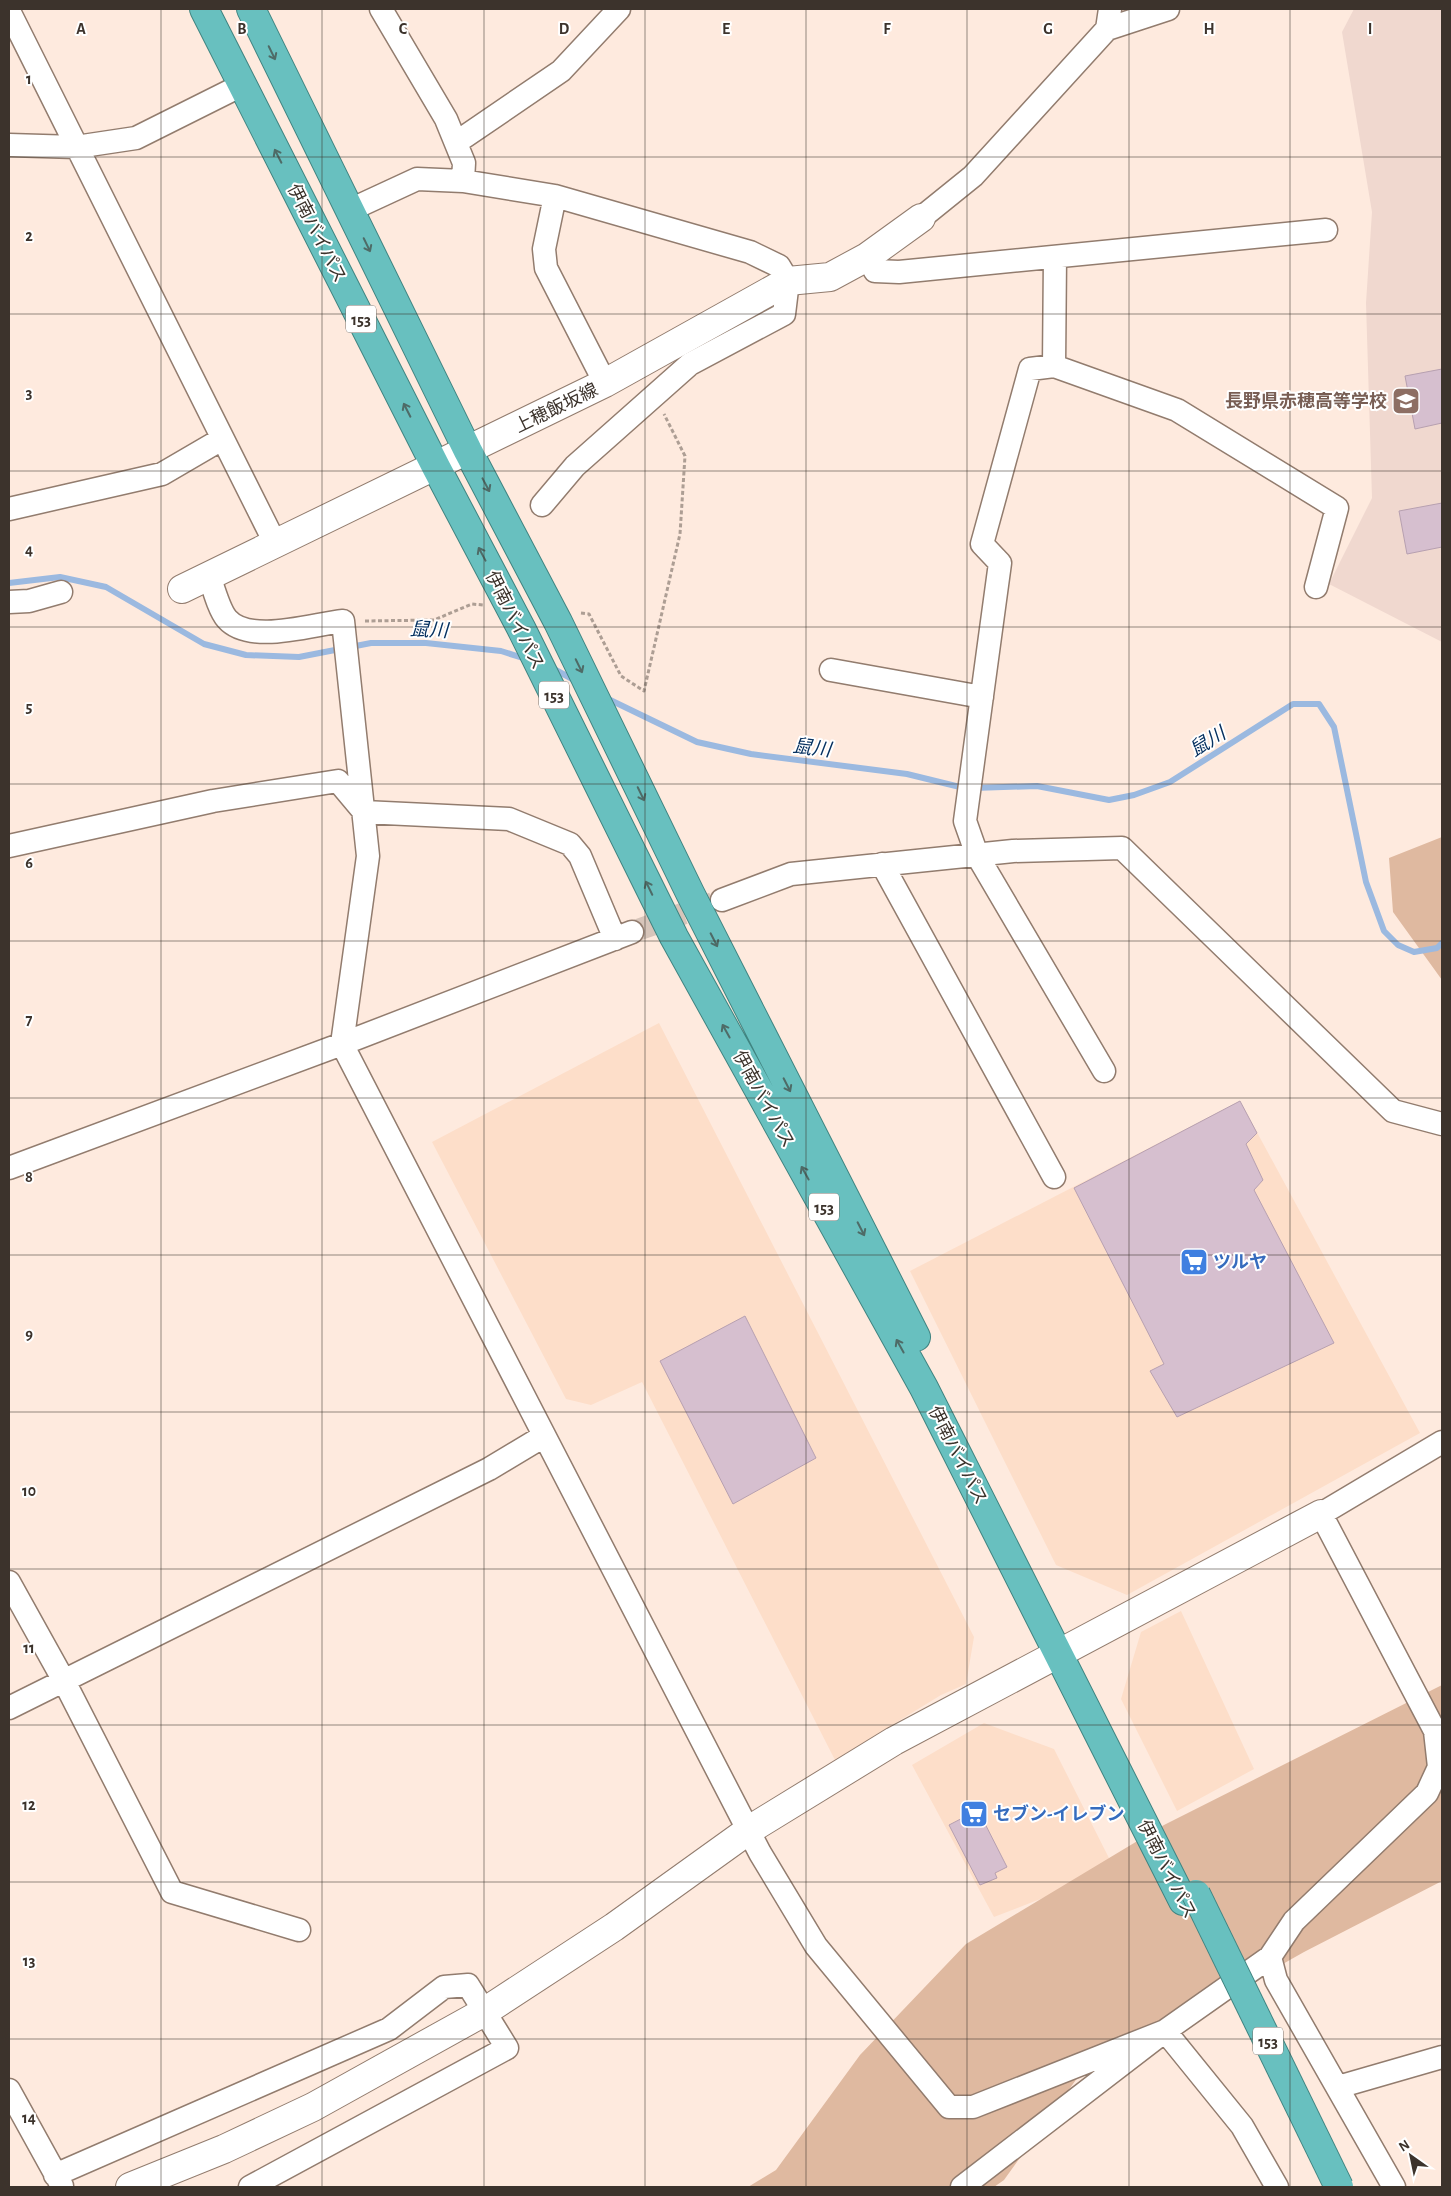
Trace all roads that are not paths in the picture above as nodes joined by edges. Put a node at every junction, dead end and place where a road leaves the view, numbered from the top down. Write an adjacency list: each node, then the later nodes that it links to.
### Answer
1 (204, 9): 8 (highway, 伊南バイパス / 153)
2 (251, 9): 14 (highway, 伊南バイパス / 153, one-way to 14)
3 (381, 9): 9 (street)
4 (619, 9): 9 (street)
5 (1168, 9): 7 (street)
6 (9, 11): 11 (street)
7 (1108, 19): 15 (street)
8 (242, 85): 11 (street); 24 (highway, 伊南バイパス / 153, one-way to 8)
9 (457, 142): 12 (street)
10 (9, 144): 11 (street)
11 (76, 147): 22 (street)
12 (463, 181): 13 (street); 14 (street)
13 (556, 196): 19 (street); 21 (street)
14 (350, 210): 23 (highway, 伊南バイパス / 153, one-way to 23)
15 (921, 218): 17 (street, 上穂飯坂線)
16 (1326, 230): 18 (street)
17 (867, 257): 18 (street); 19 (street, 上穂飯坂線)
18 (1055, 257): 20 (street)
19 (788, 281): 21 (street, 上穂飯坂線); 25 (street)
20 (1054, 366): 29 (street); 34 (street)
21 (605, 384): 23 (street, 上穂飯坂線)
22 (222, 439): 26 (street); 27 (street)
23 (468, 451): 24 (street, 上穂飯坂線); 49 (highway, 伊南バイパス / 153, one-way to 49)
24 (436, 467): 27 (street, 上穂飯坂線); 49 (highway, 伊南バイパス / 153, one-way to 24)
25 (542, 505)
26 (9, 509)
27 (275, 544): 28 (street, 上穂飯坂線)
28 (209, 575): 30 (street, 上穂飯坂線); 35 (street)
29 (1316, 587)
30 (182, 590)
31 (60, 592): 32 (street)
32 (9, 602)
33 (831, 670): 34 (street)
34 (982, 697): 37 (street)
35 (364, 812): 36 (street); 40 (street); 40 (street)
36 (9, 846)
37 (977, 854): 38 (street); 41 (street); 42 (street)
38 (882, 864): 39 (street); 44 (street)
39 (722, 900)
40 (342, 1044): 43 (street); 45 (street)
41 (1104, 1071)
42 (1442, 1124)
43 (9, 1168)
44 (1054, 1177)
45 (544, 1436): 50 (street); 52 (street)
46 (1442, 1442): 47 (street)
47 (1320, 1514): 49 (street); 55 (street)
48 (9, 1582): 50 (street)
49 (1067, 1649): 52 (street); 53 (highway, 伊南バイパス / 153)
50 (64, 1681): 51 (street); 54 (street)
51 (9, 1708)
52 (749, 1830): 56 (street); 57 (street)
53 (1190, 1898): 66 (highway, 伊南バイパス / 153); 67 (highway, 伊南バイパス / 153, bridge)
54 (299, 1930)
55 (1270, 1957): 57 (street); 59 (street)
56 (484, 2012): 61 (street); 62 (street); 63 (street)
57 (1165, 2031): 64 (street); 65 (street)
58 (1442, 2058): 59 (street)
59 (1338, 2087): 68 (street)
60 (9, 2090): 61 (street)
61 (59, 2181)
62 (130, 2187)
63 (250, 2187)
64 (962, 2187)
65 (1277, 2187)
66 (1328, 2187)
67 (1339, 2187)
68 (1394, 2187)

